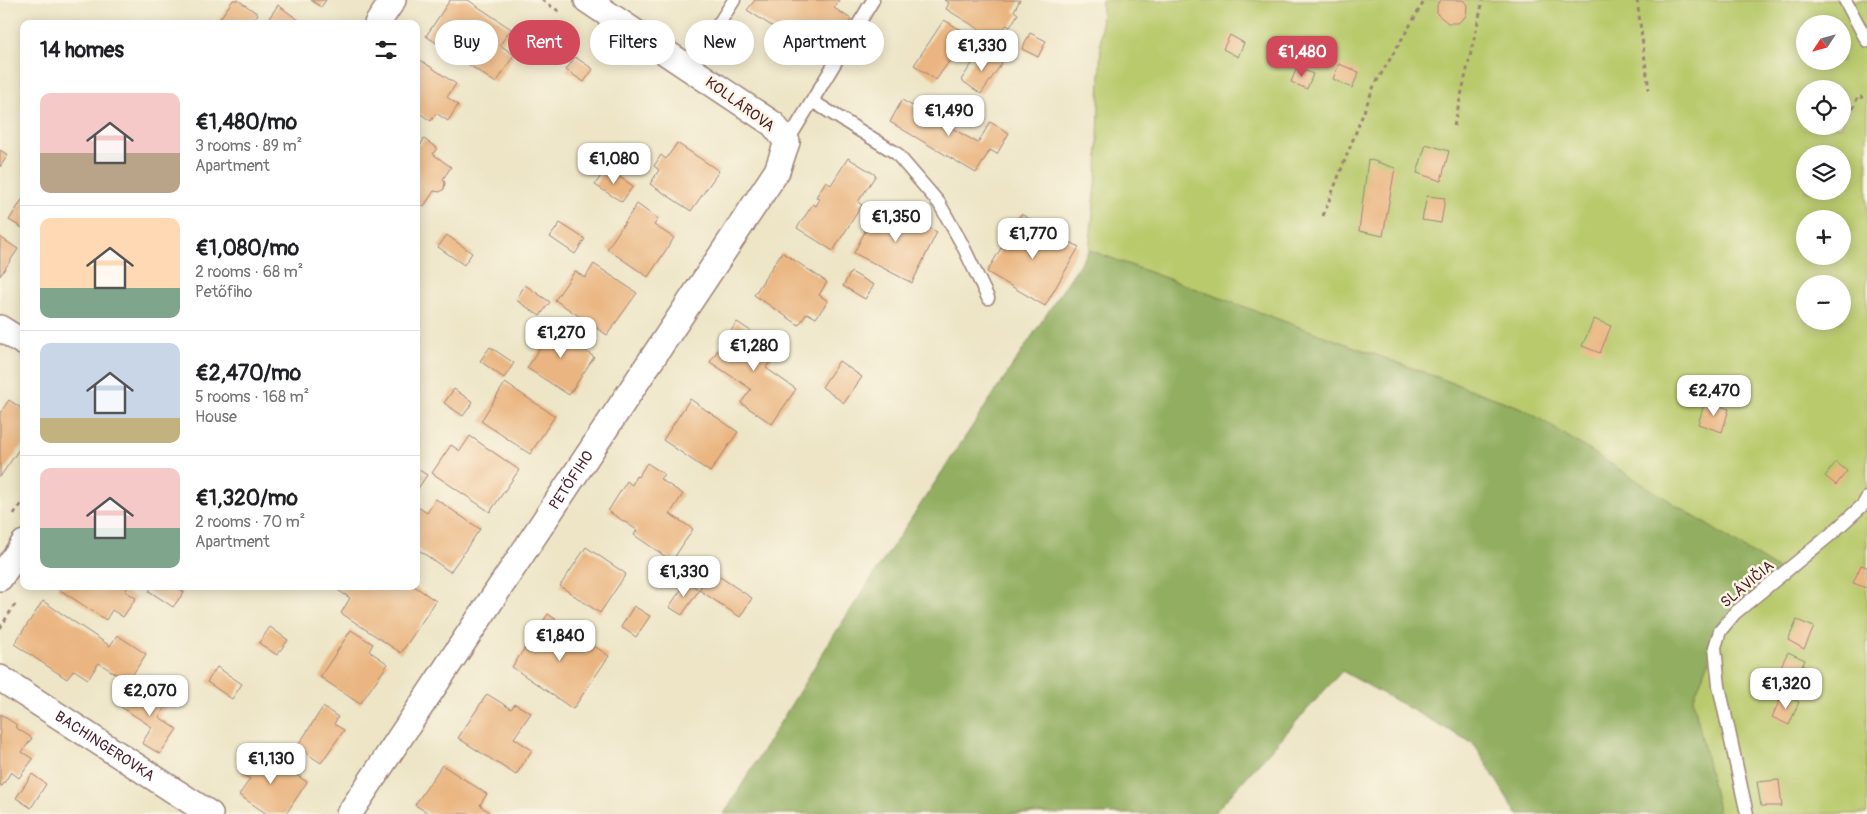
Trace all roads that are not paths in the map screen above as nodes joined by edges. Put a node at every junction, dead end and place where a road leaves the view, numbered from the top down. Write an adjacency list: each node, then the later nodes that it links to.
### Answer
1 (393, 0): 6 (street)
2 (587, 0): 8 (street, KOLLÁROVA)
3 (734, 0): 8 (lane, KOLLÁROVA)
4 (873, 0): 9 (lane)
5 (1845, 0): 7 (lane)
6 (380, 20)
7 (1867, 41)
8 (690, 69): 10 (street, KOLLÁROVA)
9 (812, 100): 10 (lane); 11 (lane)
10 (787, 142): 19 (street, PETŐFIHO)
11 (988, 298)
12 (0, 328): 13 (street)
13 (20, 340)
14 (1867, 498): 20 (lane, SLÁVIČIA)
15 (20, 549): 16 (street)
16 (0, 578)
17 (0, 678): 18 (street, BACHINGEROVKA)
18 (210, 814)
19 (349, 814)
20 (1747, 814)

